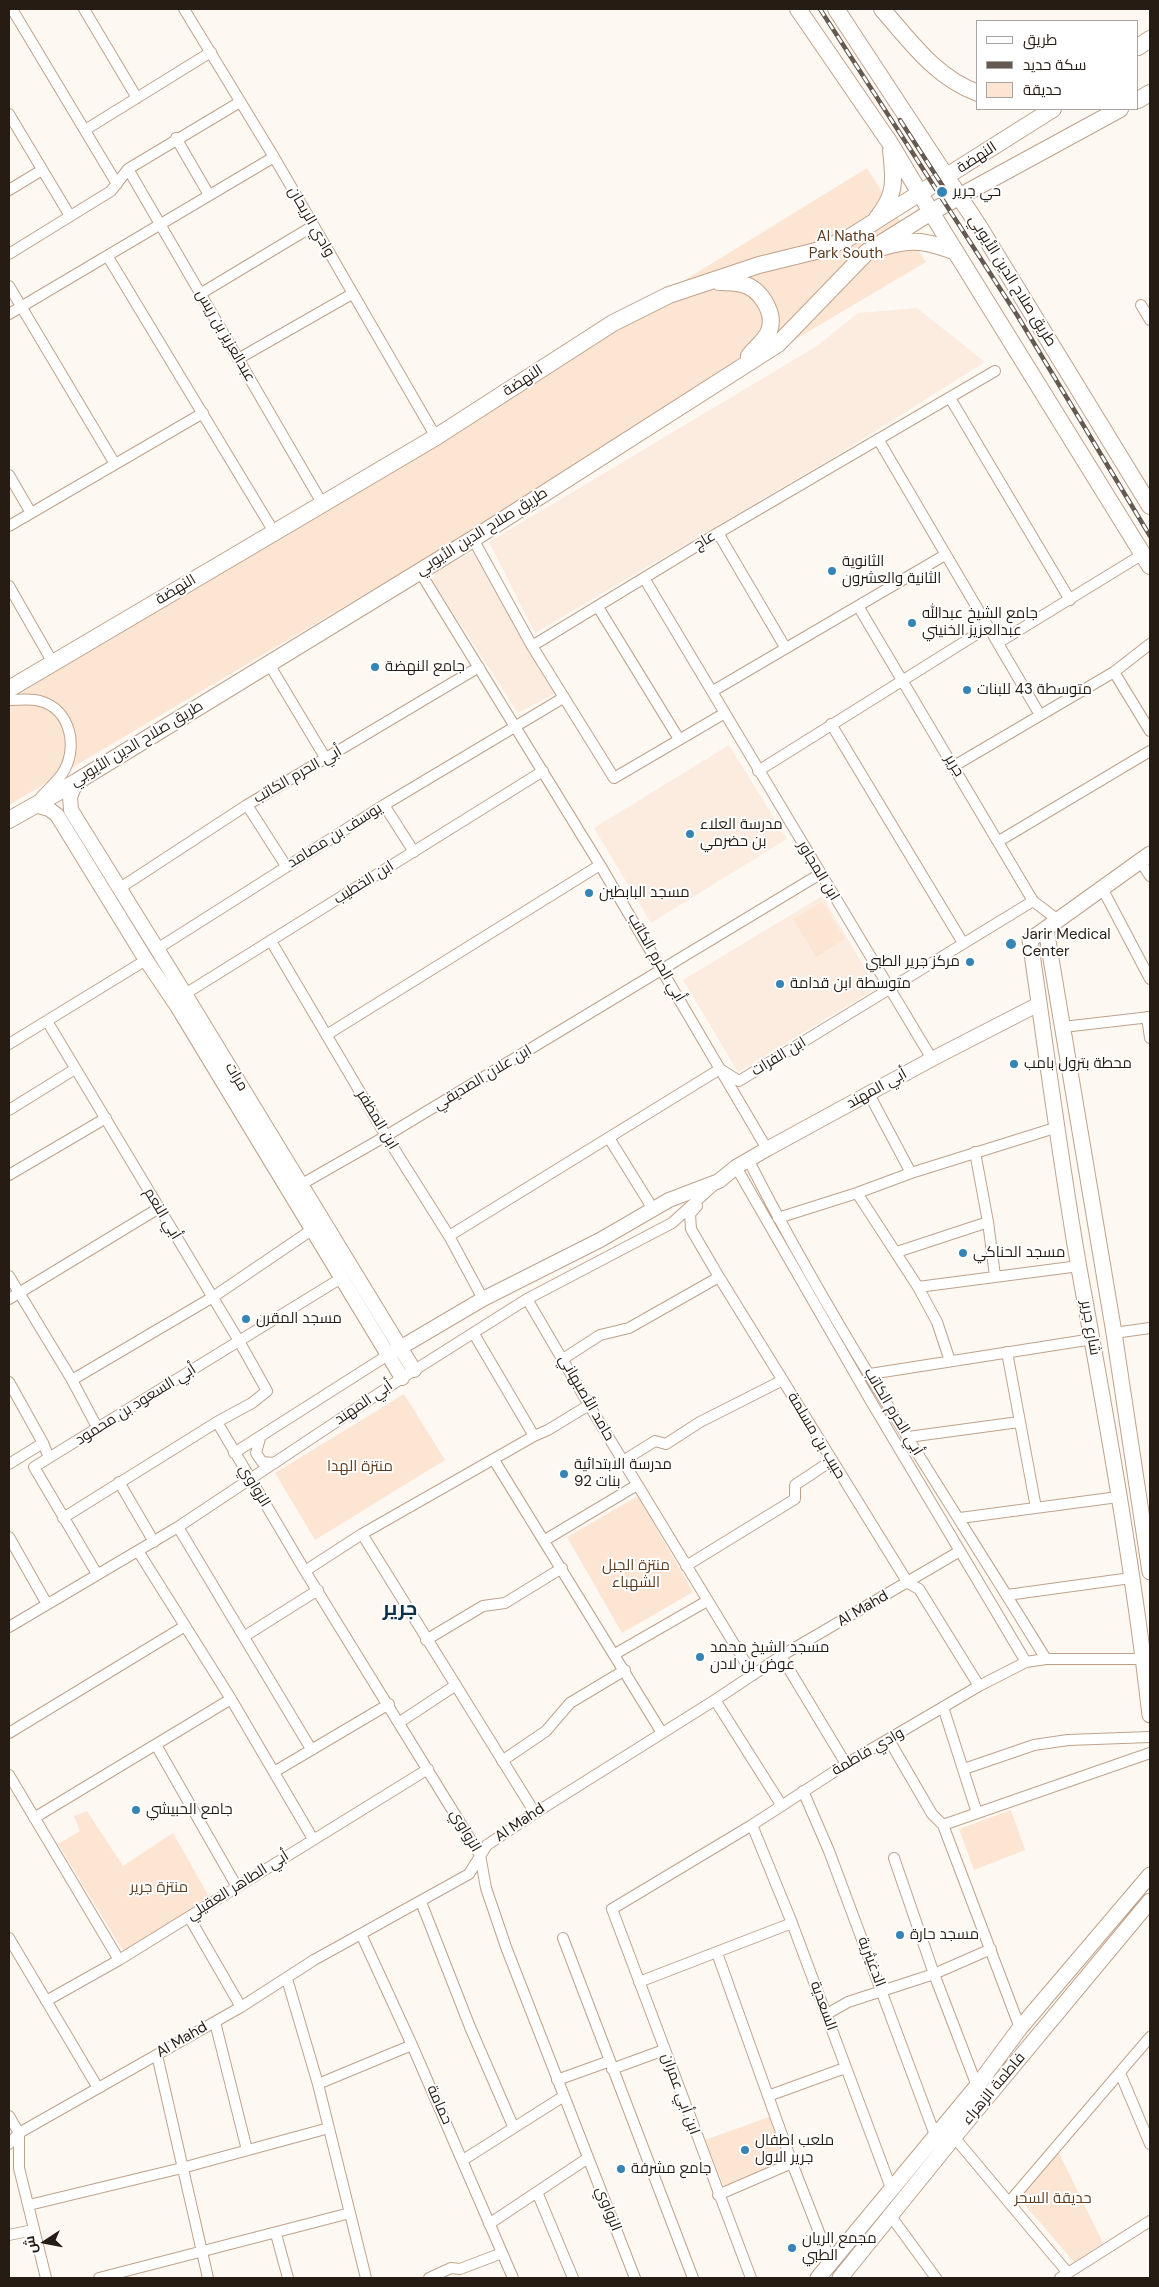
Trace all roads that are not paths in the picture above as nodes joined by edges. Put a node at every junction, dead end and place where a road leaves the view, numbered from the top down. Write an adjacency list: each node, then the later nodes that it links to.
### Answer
1 (12, 9): 18 (street)
2 (84, 9): 12 (street)
3 (184, 9): 9 (street, وادي الريحان)
4 (798, 9): 20 (main road)
5 (836, 9): 24 (main road, طريق صلاح الدين الأيوبي)
6 (882, 9): 10 (main road)
7 (1150, 39): 8 (main road)
8 (1139, 46)
9 (211, 52): 12 (street); 14 (street, وادي الريحان)
10 (976, 91)
11 (1150, 93): 13 (main road)
12 (138, 98): 18 (street)
13 (1139, 99)
14 (240, 102): 19 (street); 21 (street, وادي الريحان)
15 (1051, 110): 24 (main road, النهضة)
16 (1118, 110): 29 (main road, طريق صلاح الدين الأيوبي)
17 (9, 114): 23 (street)
18 (85, 130): 25 (street)
19 (176, 138): 22 (street); 28 (street)
20 (890, 142): 27 (main road); 34 (main road)
21 (274, 157): 28 (street); 33 (street, وادي الريحان)
22 (128, 168): 25 (street); 32 (street, عبدالعزيز بن ريس)
23 (42, 170): 26 (street); 31 (street)
24 (947, 177): 27 (main road, النهضة); 29 (main road, طريق صلاح الدين الأيوبي)
25 (117, 184): 31 (street)
26 (9, 190)
27 (920, 194): 30 (main road); 34 (main road, النهضة)
28 (209, 195): 32 (street)
29 (959, 196): 30 (main road, طريق صلاح الدين الأيوبي); 57 (main road, طريق صلاح الدين الأيوبي)
30 (931, 212): 35 (main road, طريق صلاح الدين الأيوبي); 36 (main road)
31 (70, 216): 37 (street)
32 (160, 225): 38 (street); 41 (street, عبدالعزيز بن ريس)
33 (313, 226): 41 (street); 42 (street, وادي الريحان)
34 (870, 226): 39 (main road, النهضة)
35 (867, 252): 36 (main road); 48 (main road, طريق صلاح الدين الأيوبي)
36 (956, 252): 64 (main road)
37 (9, 254)
38 (108, 257): 44 (street); 51 (street)
39 (705, 282): 48 (main road); 52 (main road, النهضة)
40 (9, 286): 44 (street)
41 (200, 294): 47 (street, عبدالعزيز بن ريس)
42 (352, 294): 47 (street); 52 (street, وادي الريحان)
43 (1141, 305): 46 (street)
44 (21, 307): 45 (street); 54 (street)
45 (9, 314)
46 (1150, 320)
47 (238, 359): 56 (street, عبدالعزيز بن ريس)
48 (737, 368): 62 (main road, طريق صلاح الدين الأيوبي)
49 (995, 371): 50 (street, عاج)
50 (950, 398): 53 (street, عاج); 68 (street)
51 (203, 413): 54 (street); 60 (street)
52 (436, 437): 56 (main road, النهضة)
53 (878, 440): 61 (street, عاج); 63 (street)
54 (115, 464): 58 (street)
55 (9, 475): 58 (street)
56 (322, 503): 60 (main road, النهضة)
57 (1150, 506)
58 (31, 513): 59 (street)
59 (9, 526)
60 (274, 532): 76 (main road, النهضة)
61 (718, 533): 66 (street, عاج); 75 (street)
62 (473, 539): 65 (main road, طريق صلاح الدين الأيوبي); 74 (street)
63 (944, 555): 69 (street); 71 (street)
64 (1146, 560): 68 (street)
65 (420, 572): 77 (main road, طريق صلاح الدين الأيوبي); 78 (street, أبي الحرم الكاتب)
66 (644, 578): 70 (street, عاج); 82 (street, ابن المجاور)
67 (9, 586): 76 (street)
68 (1070, 600): 72 (street)
69 (858, 606): 75 (street); 80 (street, جرير)
70 (598, 607): 74 (street, عاج); 90 (street)
71 (988, 628): 72 (street); 80 (street)
72 (998, 643): 86 (street)
73 (1150, 644): 79 (street)
74 (532, 646): 83 (street)
75 (785, 647): 82 (street)
76 (53, 663): 81 (main road, النهضة)
77 (269, 664): 92 (street); 96 (main road, طريق صلاح الدين الأيوبي)
78 (479, 667): 88 (street, أبي الحرم الكاتب); 92 (street, أبي الحرم الكاتب)
79 (1114, 672): 86 (street); 89 (street)
80 (902, 681): 87 (street); 93 (street, جرير)
81 (9, 690)
82 (713, 691): 85 (street, ابن المجاور)
83 (564, 698): 88 (street, يوسف بن مصامد); 90 (street)
84 (9, 700): 97 (street)
85 (725, 714): 90 (street); 94 (street, ابن المجاور)
86 (1040, 716): 93 (street)
87 (831, 724): 94 (street); 116 (street)
88 (514, 726): 95 (street, أبي الحرم الكاتب); 99 (street, يوسف بن مصامد)
89 (1150, 730)
90 (679, 739)
91 (1150, 751): 103 (street)
92 (326, 759): 98 (street, أبي الحرم الكاتب)
93 (954, 766): 103 (street, جرير)
94 (758, 770): 108 (street, ابن المجاور)
95 (543, 771): 104 (street, ابن الخطيب); 106 (street, أبي الحرم الكاتب)
96 (76, 782): 97 (main road, طريق صلاح الدين الأيوبي); 101 (street, مرات)
97 (34, 805): 100 (main road, طريق صلاح الدين الأيوبي); 102 (street, مرات)
98 (247, 805): 107 (street); 110 (street, أبي الحرم الكاتب)
99 (384, 805): 104 (street); 107 (street, يوسف بن مصامد)
100 (9, 820)
101 (82, 829): 102 (street); 110 (street, مرات)
102 (71, 838): 118 (street, مرات)
103 (999, 841): 112 (street, جرير)
104 (414, 852): 115 (street, ابن الخطيب)
105 (1145, 857): 109 (street); 111 (main road)
106 (600, 865): 119 (street, أبي الحرم الكاتب); 127 (street)
107 (286, 866): 117 (street, يوسف بن مصامد)
108 (820, 874): 119 (street, ابن علان الصديقي); 121 (street, ابن المجاور)
109 (1150, 876)
110 (120, 888): 117 (street, مرات)
111 (1102, 888): 113 (main road); 120 (street)
112 (1033, 901): 113 (street, جرير); 116 (street, ابن الفرات)
113 (1058, 920): 114 (main road)
114 (1046, 929): 123 (main road, شارع جرير); 126 (main road, شارع جرير)
115 (271, 941): 122 (street, ابن الخطيب); 127 (street, ابن المظفر)
116 (963, 943): 121 (street, ابن الفرات)
117 (157, 949): 122 (street, مرات)
118 (146, 960): 125 (street); 151 (street, مرات)
119 (662, 969): 132 (street, أبي الحرم الكاتب); 137 (street, ابن علان الصديقي)
120 (1150, 978)
121 (889, 990): 130 (street, ابن المجاور); 132 (street, ابن الفرات)
122 (185, 994): 145 (street, مرات)
123 (1039, 1004): 130 (street, أبي المهند); 136 (main road, شارع جرير)
124 (1149, 1017): 126 (street); 128 (street)
125 (46, 1020): 129 (street); 131 (street, أبي النعم)
126 (1063, 1027): 167 (main road, شارع جرير)
127 (328, 1034): 137 (street, ابن المظفر)
128 (1150, 1038)
129 (9, 1044)
130 (932, 1059): 133 (street, أبي المهند)
131 (75, 1068): 134 (street); 135 (street, أبي النعم)
132 (720, 1069): 138 (street); 139 (street, أبي الحرم الكاتب)
133 (869, 1094): 139 (street, أبي المهند); 142 (street)
134 (9, 1110)
135 (106, 1118): 143 (street); 147 (street, أبي النعم)
136 (1058, 1127): 140 (street); 154 (main road, شارع جرير)
137 (386, 1136): 145 (street, ابن علان الصديقي); 152 (street, ابن المظفر)
138 (609, 1138): 148 (street); 152 (street)
139 (767, 1149): 141 (street, أبي المهند)
140 (975, 1152): 142 (street); 150 (street)
141 (743, 1164): 144 (street, أبي المهند); 149 (street, أبي الحرم الكاتب); 210 (street, أبي الحرم الكاتب)
142 (912, 1172): 146 (street)
143 (9, 1175)
144 (719, 1181): 148 (street, أبي المهند); 158 (street, حبيب بن مسلمة); 164 (street, أبي المهند)
145 (302, 1184): 165 (street, مرات)
146 (857, 1194): 149 (street); 153 (street)
147 (159, 1208): 160 (street); 162 (street, أبي النعم)
148 (653, 1210): 163 (street, أبي المهند)
149 (778, 1218): 176 (street, أبي الحرم الكاتب)
150 (988, 1222): 153 (street); 156 (street)
151 (313, 1229): 157 (street, مرات); 162 (street)
152 (449, 1236): 163 (street, ابن المظفر)
153 (897, 1252): 159 (street)
154 (1079, 1266): 156 (street); 169 (main road, شارع جرير)
155 (9, 1276): 160 (street)
156 (995, 1276): 159 (street)
157 (343, 1277): 165 (street, مرات); 170 (street, أبي السعود بن محمود)
158 (719, 1277): 173 (street); 178 (street, حبيب بن مسلمة)
159 (918, 1287): 174 (street)
160 (18, 1292): 161 (street); 177 (street)
161 (9, 1298)
162 (213, 1298): 170 (street, أبي النعم); 177 (street)
163 (483, 1299): 171 (street, أبي المهند)
164 (527, 1299): 168 (street, أبي المهند); 173 (street, حامد الأصبهاني)
165 (377, 1324): 171 (street, مرات)
166 (1150, 1328): 167 (street)
167 (1114, 1333): 214 (main road, شارع جرير)
168 (474, 1334): 175 (street, أبي المهند); 186 (street)
169 (1093, 1339): 172 (street); 200 (main road, شارع جرير)
170 (239, 1341): 183 (street, أبي النعم); 185 (street, أبي السعود بن محمود)
171 (394, 1352): 175 (street, مرات); 188 (street, أبي المهند)
172 (1007, 1352): 174 (street); 184 (street)
173 (564, 1360): 182 (street, حامد الأصبهاني)
174 (950, 1361): 176 (street)
175 (408, 1374): 195 (street, أبي المهند)
176 (870, 1374): 187 (street, أبي الحرم الكاتب)
177 (72, 1380): 185 (street)
178 (783, 1380): 193 (street); 194 (street, حبيب بن مسلمة)
179 (9, 1382): 180 (street)
180 (19, 1398): 181 (street); 189 (street)
181 (9, 1404)
182 (589, 1405): 186 (street); 193 (street, حامد الأصبهاني)
183 (217, 1422): 190 (street, الزواوي); 198 (street)
184 (1020, 1422): 187 (street); 201 (street)
185 (98, 1429): 191 (street, أبي السعود بن محمود)
186 (534, 1436): 192 (street)
187 (908, 1437): 203 (street, أبي الحرم الكاتب)
188 (260, 1438): 190 (street, أبي المهند); 195 (street)
189 (43, 1443): 191 (street); 196 (street)
190 (234, 1453): 197 (street, الزواوي)
191 (48, 1458): 202 (street, أبي السعود بن محمود)
192 (494, 1460): 205 (street); 207 (street)
193 (623, 1461): 199 (street, حامد الأصبهاني)
194 (831, 1461): 211 (street); 217 (street, حبيب بن مسلمة)
195 (275, 1462): 197 (street, أبي المهند)
196 (9, 1464)
197 (250, 1478): 204 (street, أبي المهند); 213 (street, الزواوي)
198 (119, 1482): 202 (street); 208 (street)
199 (637, 1485): 207 (street); 211 (street, حامد الأصبهاني)
200 (1118, 1497): 201 (street); 216 (main road, شارع جرير)
201 (1036, 1508): 203 (street)
202 (62, 1518): 215 (street, أبي السعود بن محمود)
203 (960, 1518): 219 (street, أبي الحرم الكاتب)
204 (178, 1527): 208 (street, أبي المهند); 224 (street)
205 (362, 1534): 213 (street); 225 (street)
206 (9, 1537): 221 (street)
207 (545, 1540): 212 (street)
208 (154, 1542): 209 (street, أبي المهند)
209 (138, 1551): 215 (street, أبي المهند); 222 (street)
210 (960, 1551): 217 (street, Al Mahd); 230 (street, أبي الحرم الكاتب)
211 (686, 1566): 220 (street, حامد الأصبهاني)
212 (562, 1568): 225 (street); 226 (street)
213 (305, 1571): 218 (street, الزواوي)
214 (1150, 1572)
215 (97, 1574): 221 (street, أبي المهند)
216 (1131, 1578): 219 (street); 229 (main road, شارع جرير)
217 (908, 1583): 227 (street, Al Mahd); 234 (street, حبيب بن مسلمة)
218 (318, 1590): 224 (street); 237 (street, الزواوي)
219 (1007, 1595): 228 (street, أبي الحرم الكاتب)
220 (708, 1601): 226 (street); 232 (street, حامد الأصبهاني)
221 (47, 1604): 223 (street, أبي المهند)
222 (185, 1626): 235 (street); 241 (street)
223 (9, 1627)
224 (245, 1636): 246 (street)
225 (426, 1640): 233 (street)
226 (616, 1654): 231 (street)
227 (781, 1656): 232 (street, Al Mahd); 249 (street)
228 (1046, 1659): 229 (street, وادي فاطمة); 230 (street, وادي فاطمة)
229 (1144, 1659): 239 (main road, شارع جرير)
230 (1026, 1662): 234 (street, وادي فاطمة)
231 (625, 1670): 242 (street); 248 (street)
232 (753, 1675): 236 (street, Al Mahd)
233 (456, 1685): 240 (street); 248 (street)
234 (979, 1686): 238 (street, وادي فاطمة)
235 (231, 1699): 245 (street); 252 (street)
236 (716, 1700): 242 (street, Al Mahd); 255 (street)
237 (389, 1704): 240 (street, الزواوي); 246 (street)
238 (943, 1707): 244 (street, وادي فاطمة); 251 (street)
239 (1150, 1715)
240 (400, 1722): 250 (street, الزواوي)
241 (10, 1730)
242 (662, 1733): 256 (street, Al Mahd)
243 (1150, 1737): 251 (street)
244 (889, 1740): 249 (street, وادي فاطمة); 260 (street)
245 (156, 1745): 258 (street); 265 (street)
246 (311, 1749): 252 (street)
247 (1150, 1753): 257 (street)
248 (502, 1760): 256 (street)
249 (846, 1764): 254 (street, وادي فاطمة)
250 (428, 1769): 261 (street, أبي الطاهر العقيلي); 262 (street, الزواوي)
251 (964, 1769): 257 (street)
252 (274, 1772): 261 (street)
253 (9, 1775): 258 (street)
254 (803, 1791): 255 (street, وادي فاطمة); 282 (street, الدغيثرية)
255 (782, 1806): 259 (street, وادي فاطمة)
256 (535, 1813): 262 (street, Al Mahd)
257 (977, 1813): 260 (street)
258 (34, 1818): 278 (street)
259 (752, 1825): 268 (street, وادي فاطمة); 272 (street, السعدية)
260 (943, 1825): 276 (street)
261 (313, 1839): 265 (street, أبي الطاهر العقيلي)
262 (480, 1855): 267 (street, Al Mahd); 295 (street, الزواوي)
263 (894, 1858): 279 (street)
264 (1150, 1875): 287 (main road)
265 (237, 1887): 270 (street, أبي الطاهر العقيلي)
266 (1150, 1901): 271 (main road, فاطمة الزهراء)
267 (421, 1902): 273 (street, Al Mahd); 302 (street)
268 (612, 1909): 281 (street, ابن أبي عمران)
269 (1150, 1914): 271 (main road)
270 (189, 1917): 278 (street, أبي الطاهر العقيلي); 284 (street)
271 (1135, 1920): 306 (main road, فاطمة الزهراء)
272 (792, 1923): 277 (street); 285 (street, السعدية)
273 (361, 1934): 280 (street, Al Mahd); 289 (street, حمامة)
274 (9, 1938): 283 (street)
275 (563, 1938): 292 (street)
276 (991, 1949): 279 (street); 287 (street)
277 (717, 1953): 281 (street); 300 (street)
278 (119, 1960): 283 (street, أبي الطاهر العقيلي)
279 (934, 1974): 282 (street); 297 (street)
280 (287, 1979): 284 (street, Al Mahd); 296 (street)
281 (639, 1982): 290 (street, ابن أبي عمران)
282 (882, 1990): 285 (street); 305 (street, الدغيثرية)
283 (46, 2001): 298 (street)
284 (241, 2007): 286 (street, Al Mahd)
285 (827, 2014): 293 (street, السعدية)
286 (215, 2022): 291 (street, Al Mahd); 309 (street)
287 (1020, 2028): 297 (main road)
288 (1150, 2037): 294 (street)
289 (412, 2045): 296 (street); 311 (street, حمامة)
290 (664, 2050): 292 (street); 316 (street, ابن أبي عمران)
291 (157, 2055): 298 (street, Al Mahd); 313 (street)
292 (611, 2065): 295 (street); 340 (street)
293 (845, 2068): 300 (street); 314 (street, السعدية)
294 (1120, 2073): 308 (street); 317 (street)
295 (557, 2080): 299 (street, الزواوي)
296 (318, 2084): 303 (street)
297 (977, 2086): 305 (main road)
298 (98, 2088): 304 (street, Al Mahd)
299 (564, 2096): 302 (street); 310 (street, الزواوي)
300 (768, 2096): 312 (street)
301 (9, 2116): 304 (street)
302 (513, 2126): 311 (street)
303 (329, 2128): 309 (street); 319 (street)
304 (20, 2133): 307 (street, Al Mahd); 318 (street)
305 (935, 2135): 314 (main road)
306 (954, 2137): 317 (street); 320 (main road, فاطمة الزهراء)
307 (9, 2144)
308 (1150, 2144)
309 (247, 2150): 313 (street)
310 (588, 2158): 315 (street); 339 (street, الزواوي)
311 (463, 2160): 322 (street, حمامة)
312 (792, 2163): 316 (street); 328 (street)
313 (182, 2168): 318 (street); 326 (street)
314 (891, 2188): 328 (main road)
315 (537, 2192): 322 (street); 338 (street)
316 (718, 2195): 341 (street, ابن أبي عمران)
317 (1010, 2201): 330 (street)
318 (29, 2205): 323 (street)
319 (350, 2213): 324 (street); 335 (street)
320 (890, 2215): 343 (main road, فاطمة الزهراء); 344 (street)
321 (1150, 2221): 330 (street)
322 (489, 2224): 327 (street, حمامة)
323 (33, 2230): 325 (street); 331 (street)
324 (276, 2234): 326 (street); 334 (street)
325 (9, 2236)
326 (201, 2251): 332 (street); 333 (street)
327 (502, 2253): 329 (street); 337 (street, حمامة)
328 (831, 2263): 342 (main road)
329 (453, 2273): 336 (street)
330 (1064, 2276)
331 (46, 2278)
332 (99, 2278)
333 (208, 2278)
334 (288, 2278)
335 (366, 2278)
336 (430, 2278)
337 (513, 2278)
338 (573, 2278)
339 (635, 2278)
340 (694, 2278)
341 (751, 2278)
342 (818, 2278)
343 (840, 2278)
344 (936, 2278)

